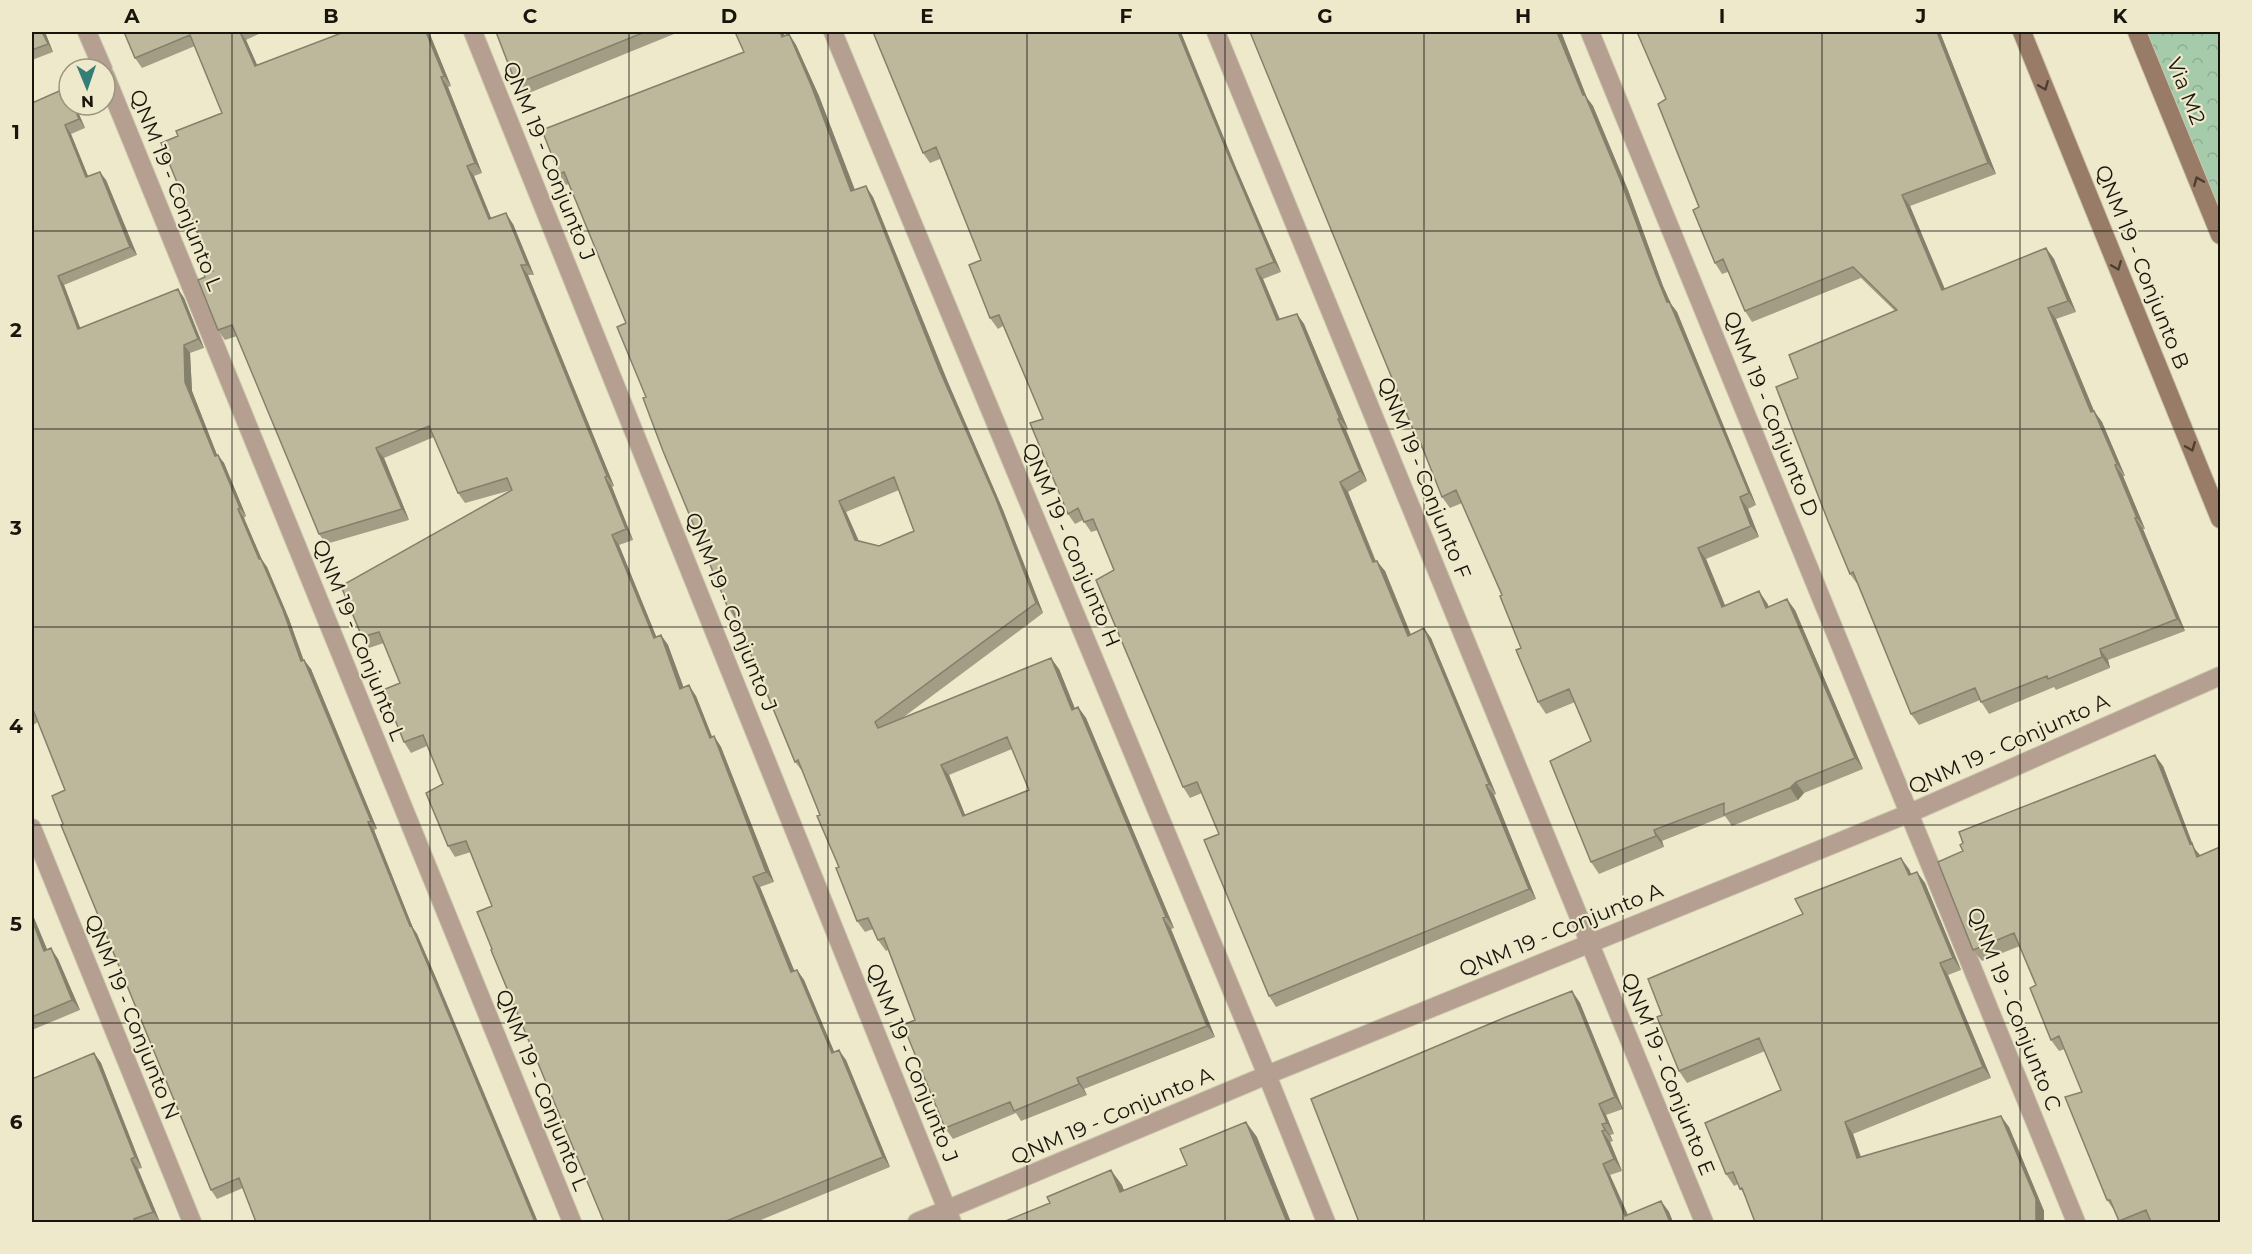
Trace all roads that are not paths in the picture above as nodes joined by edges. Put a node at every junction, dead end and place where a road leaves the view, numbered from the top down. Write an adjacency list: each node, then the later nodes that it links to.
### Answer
1 (87, 32): 8 (street)
2 (473, 32): 17 (street, QNM 19 - Conjunto J)
3 (833, 32): 16 (street, QNM 19 - Conjunto H)
4 (1216, 32): 15 (street, QNM 19 - Conjunto F)
5 (1590, 32): 13 (street, QNM 19 - Conjunto D)
6 (2022, 32): 11 (main road, QNM 19 - Conjunto B, one-way to 11)
7 (2137, 32): 10 (main road, Via M2, one-way to 7)
8 (98, 57)
9 (117, 104): 19 (street, QNM 19 - Conjunto L)
10 (2220, 235)
11 (2220, 519)
12 (2220, 676): 13 (street, QNM 19 - Conjunto A)
13 (1910, 813): 15 (street, QNM 19 - Conjunto A); 23 (street, QNM 19 - Conjunto C)
14 (32, 828): 18 (street, QNM 19 - Conjunto N)
15 (1590, 942): 16 (street, QNM 19 - Conjunto A); 22 (street, QNM 19 - Conjunto E)
16 (1267, 1075): 17 (street, QNM 19 - Conjunto A); 21 (street, QNM 19 - Conjunto H)
17 (950, 1216): 20 (street, QNM 19 - Conjunto A)
18 (192, 1222)
19 (572, 1222)
20 (917, 1222)
21 (1326, 1222)
22 (1704, 1222)
23 (2076, 1222)

